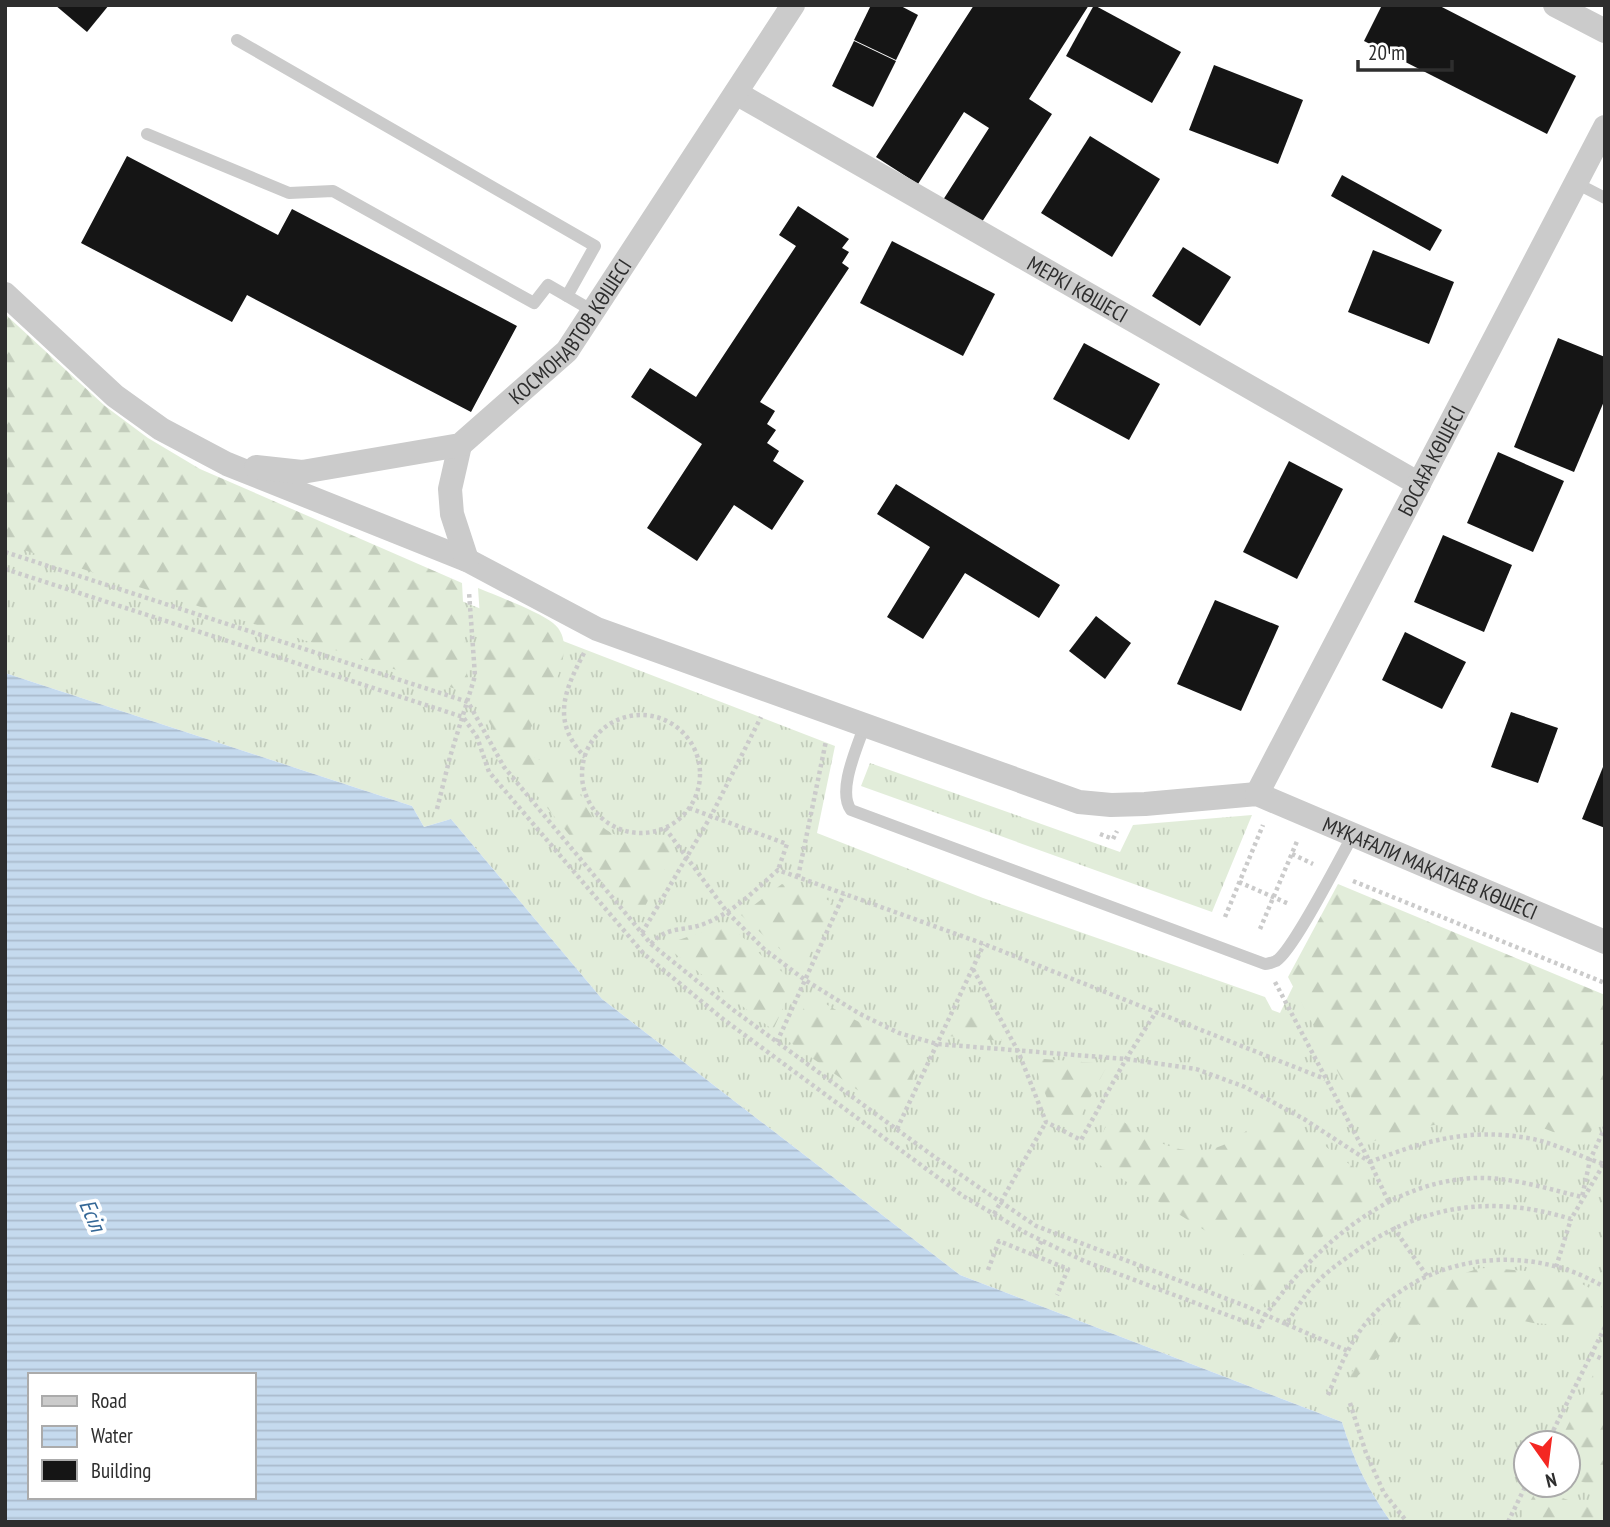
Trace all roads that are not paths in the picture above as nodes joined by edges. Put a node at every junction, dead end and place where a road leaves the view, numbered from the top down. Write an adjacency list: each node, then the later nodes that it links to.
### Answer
1 (793, 5): 5 (street, КОСМОНАВТОВ КӨШЕСІ)
2 (1555, 5): 3 (street)
3 (1605, 31)
4 (237, 40): 11 (lane)
5 (736, 93): 12 (street, КОСМОНАВТОВ КӨШЕСІ); 15 (street, МЕРКІ КӨШЕСІ)
6 (1605, 127): 8 (street, БОСАҒА КӨШЕСІ)
7 (146, 134): 11 (lane)
8 (1576, 183): 9 (lane); 15 (street, БОСАҒА КӨШЕСІ)
9 (1605, 198)
10 (5, 294): 14 (street)
11 (567, 296): 12 (lane)
12 (593, 311): 13 (street, КОСМОНАВТОВ КӨШЕСІ)
13 (460, 445): 14 (street); 16 (street)
14 (227, 464): 16 (street)
15 (1419, 484): 18 (street, БОСАҒА КӨШЕСІ)
16 (467, 560): 17 (street)
17 (864, 727): 18 (street); 19 (lane)
18 (1265, 798): 19 (street, МҰҚАҒАЛИ МАҚАТАЕВ КӨШЕСІ)
19 (1353, 835): 20 (street, МҰҚАҒАЛИ МАҚАТАЕВ КӨШЕСІ)
20 (1605, 942)

